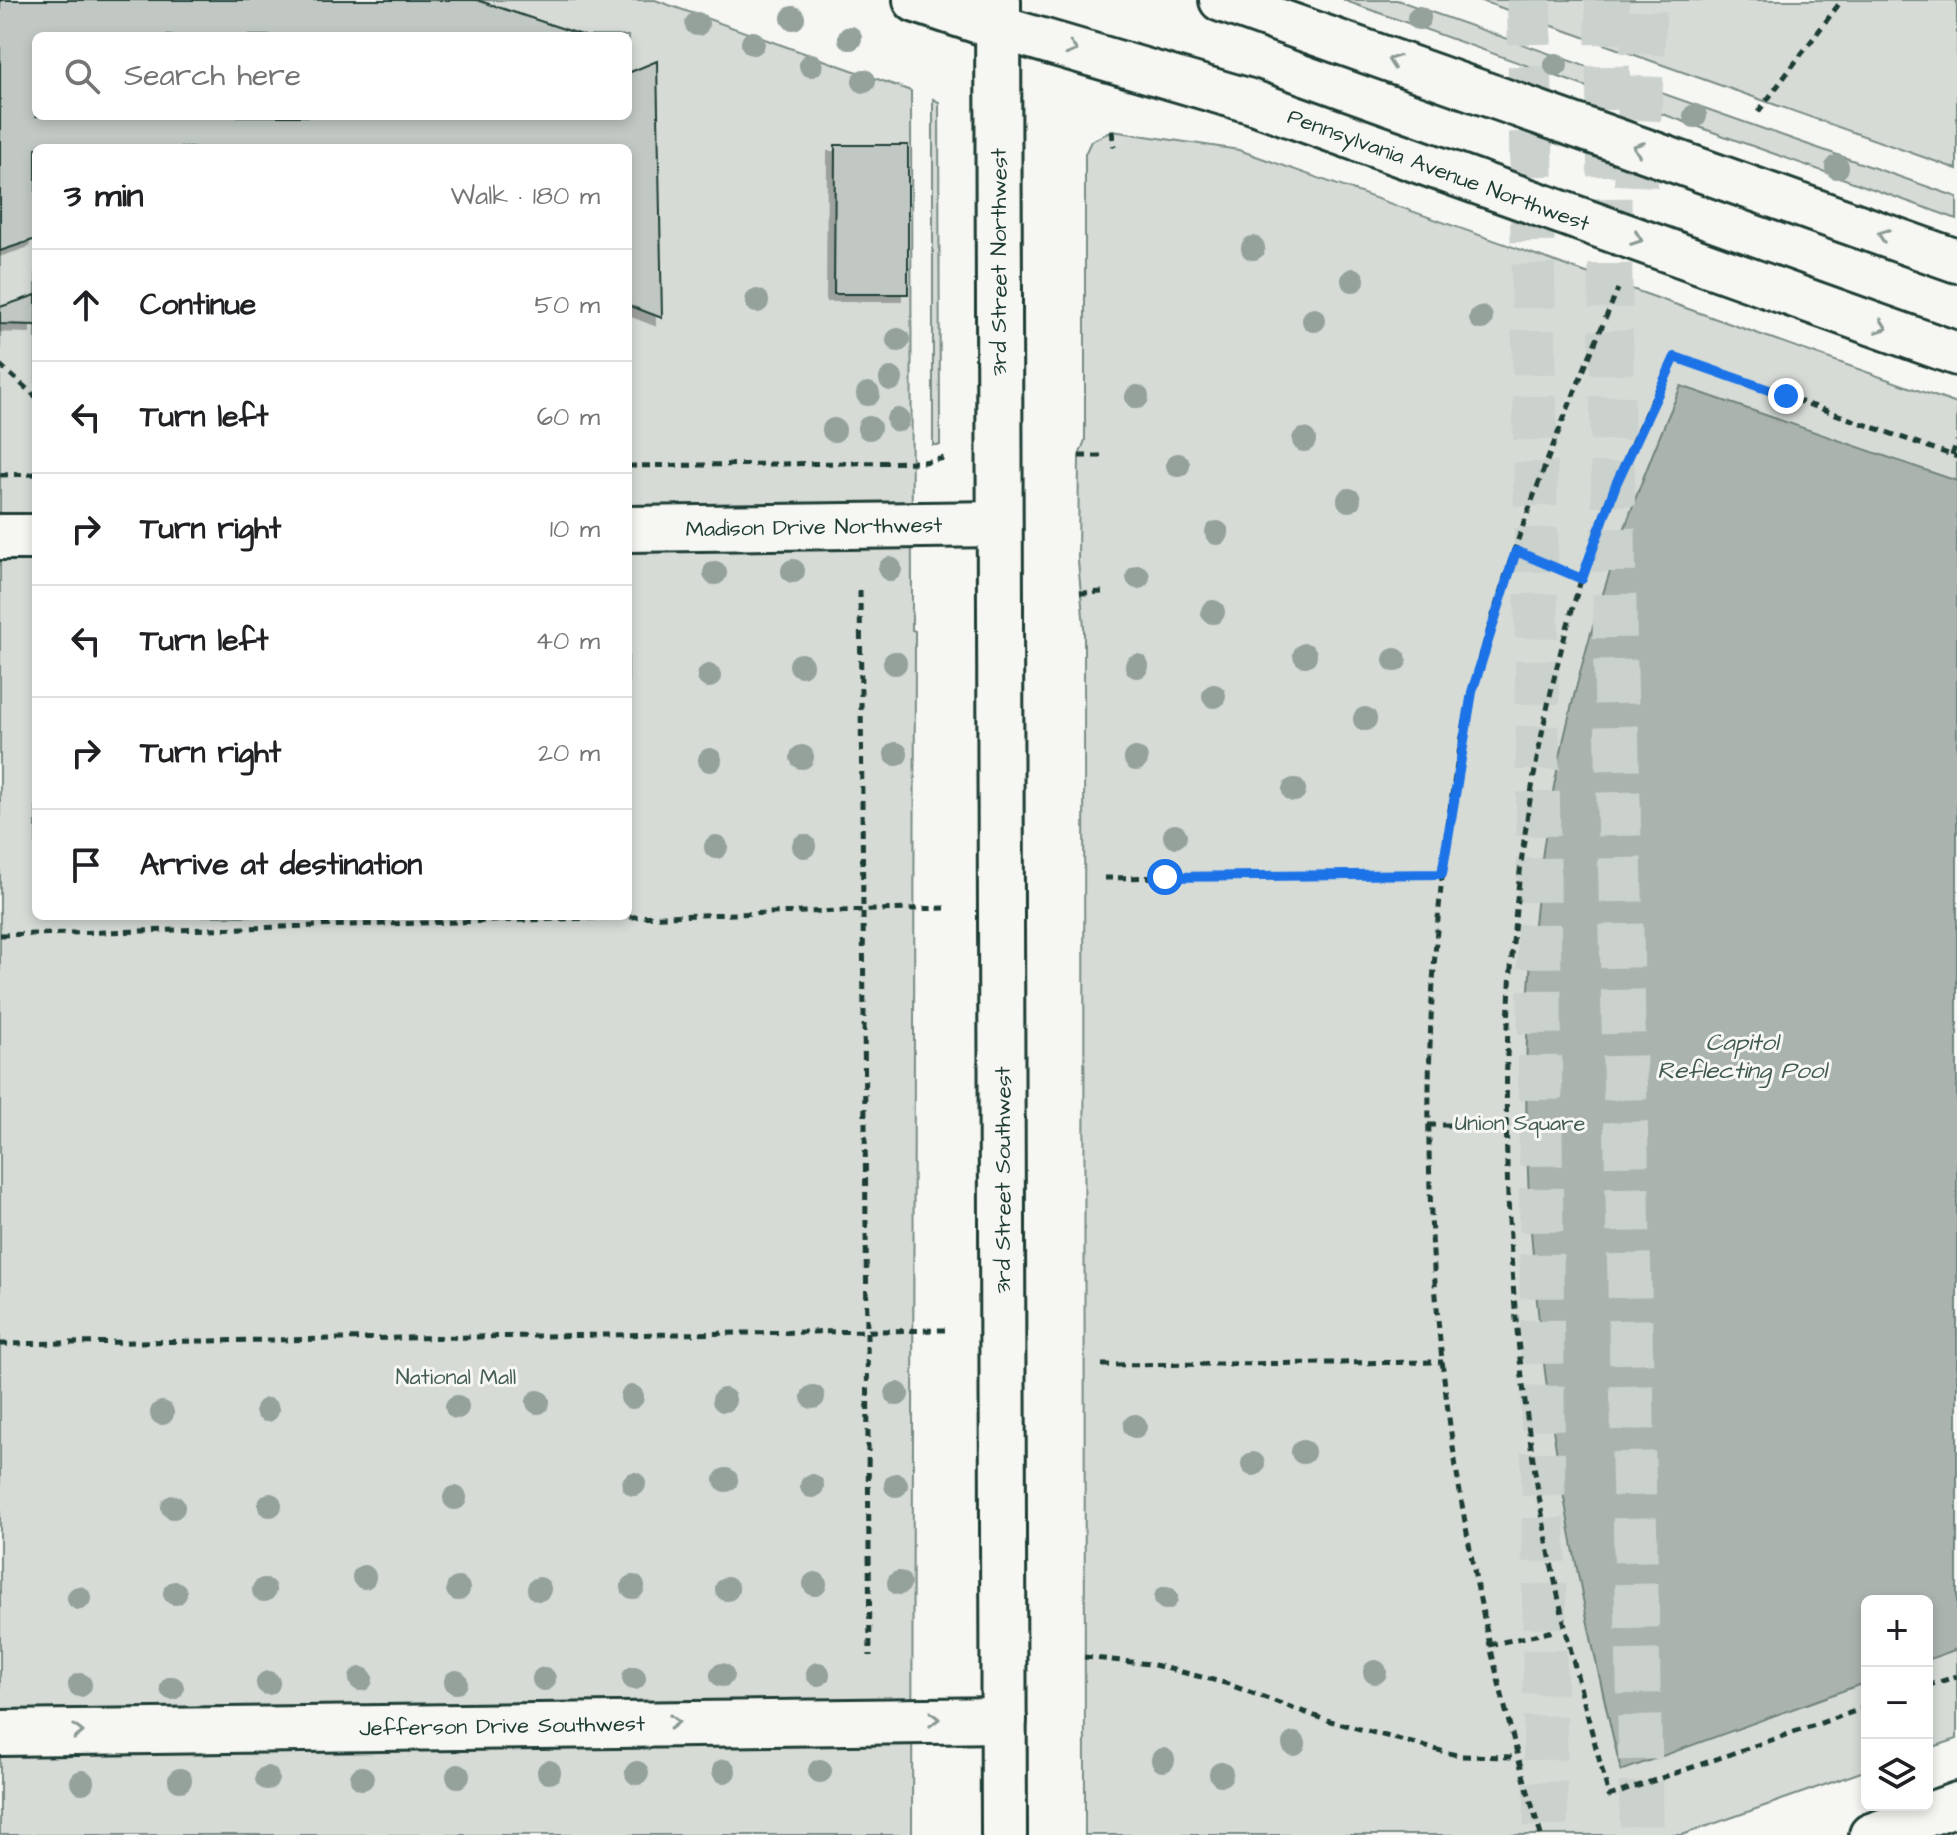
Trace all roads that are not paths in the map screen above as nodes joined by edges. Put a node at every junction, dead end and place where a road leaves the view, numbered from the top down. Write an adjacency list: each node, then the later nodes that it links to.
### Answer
1 (916, 0): 3 (main road, Pennsylvania Avenue Northwest)
2 (1221, 0): 4 (street, one-way to 2)
3 (998, 13): 5 (street, Pennsylvania Avenue Northwest, one-way to 5); 6 (main road, 3rd Street Northwest)
4 (1957, 261)
5 (1957, 354)
6 (999, 524): 7 (main road, Madison Drive Northwest); 10 (main road, 3rd Street Southwest)
7 (632, 529)
8 (0, 537): 9 (main road)
9 (32, 537)
10 (1004, 1720): 11 (main road, Jefferson Drive Southwest, one-way to 10); 13 (main road, 3rd Street Southwest)
11 (0, 1733)
12 (1957, 1804): 14 (street)
13 (1004, 1835)
14 (1871, 1835)

